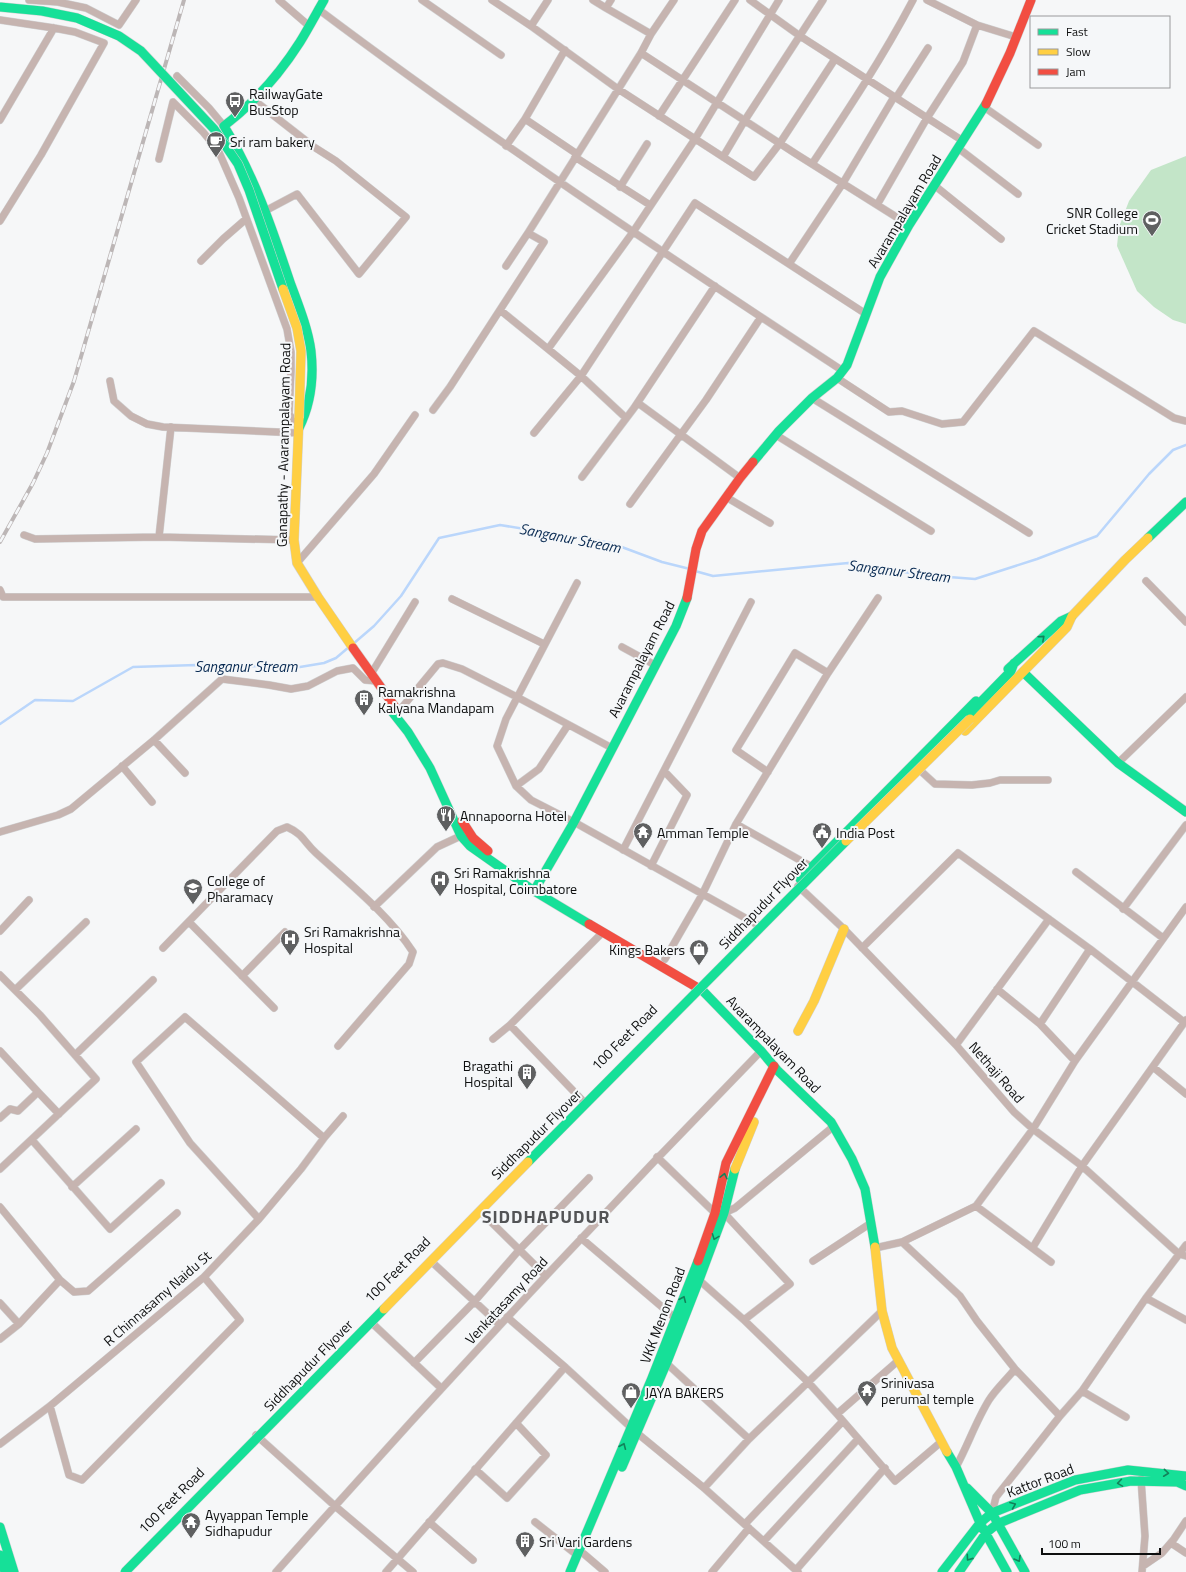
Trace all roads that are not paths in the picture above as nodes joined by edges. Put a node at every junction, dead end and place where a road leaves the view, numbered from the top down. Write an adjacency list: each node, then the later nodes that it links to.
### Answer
1 (29, 0): 2 (street)
2 (39, 0): 3 (street)
3 (136, 0)
4 (279, 0): 24 (street)
5 (324, 0): 21 (main road)
6 (422, 0): 34 (street)
7 (492, 0): 26 (street)
8 (548, 0): 26 (street)
9 (593, 0): 20 (street)
10 (611, 0): 20 (street)
11 (674, 0): 28 (street)
12 (735, 0): 37 (street)
13 (750, 0): 22 (street)
14 (779, 0): 22 (street)
15 (823, 0): 29 (street)
16 (913, 0): 38 (street)
17 (927, 0): 25 (street)
18 (1031, 0): 30 (main road, Avarampalayam Road)
19 (0, 7): 93 (main road, Ganapathy - Avarampalayam Road, bridge)
20 (606, 8): 28 (street)
21 (318, 9): 24 (main road); 55 (street)
22 (771, 14): 29 (street); 42 (street)
23 (0, 20): 27 (street)
24 (308, 25): 41 (main road)
25 (977, 25): 30 (street); 45 (street)
26 (532, 26): 32 (street)
27 (54, 28): 47 (street); 69 (street)
28 (651, 34): 33 (street)
29 (800, 36): 35 (street); 48 (street)
30 (1016, 37): 43 (main road, Avarampalayam Road)
31 (928, 48): 40 (street)
32 (565, 50): 39 (street); 46 (street)
33 (641, 53): 37 (street); 39 (street)
34 (501, 55)
35 (835, 59): 38 (street); 52 (street)
36 (176, 76): 49 (street)
37 (683, 80): 42 (street); 44 (street)
38 (868, 80): 40 (street); 59 (street)
39 (618, 89): 44 (street); 56 (street)
40 (895, 98): 45 (street); 61 (street)
41 (255, 101): 49 (main road); 67 (street)
42 (717, 103): 48 (street); 50 (street)
43 (984, 107): 53 (main road, Avarampalayam Road); 54 (street)
44 (660, 116): 50 (street)
45 (927, 118): 53 (street); 66 (street)
46 (525, 119): 55 (street); 56 (street)
47 (0, 120)
48 (745, 120): 52 (street); 57 (street)
49 (224, 126): 67 (main road)
50 (695, 139): 57 (street); 65 (street)
51 (647, 144): 63 (street)
52 (780, 144): 57 (street); 59 (street)
53 (960, 145): 62 (main road, Avarampalayam Road); 64 (street)
54 (1038, 145)
55 (506, 146): 60 (street)
56 (576, 156): 60 (street); 63 (street)
57 (723, 157)
58 (159, 159): 68 (street)
59 (812, 164): 61 (street)
60 (559, 182): 71 (street); 72 (street)
61 (842, 183): 66 (street); 76 (street)
62 (934, 185): 70 (main road, Avarampalayam Road); 73 (street)
63 (620, 187): 65 (street)
64 (1018, 194)
65 (650, 205): 71 (street)
66 (877, 205): 70 (street)
67 (265, 211): 93 (main road)
68 (246, 219): 75 (street); 93 (street)
69 (0, 221)
70 (909, 225): 80 (main road, Avarampalayam Road)
71 (633, 232): 74 (street); 82 (street)
72 (528, 234): 77 (street); 79 (street)
73 (1001, 239)
74 (663, 252): 76 (street); 78 (street); 84 (street)
75 (201, 261)
76 (789, 264): 80 (street)
77 (506, 266)
78 (715, 286): 81 (street); 87 (street)
79 (500, 310): 82 (street); 88 (street)
80 (866, 314): 83 (main road, Avarampalayam Road)
81 (761, 316): 83 (street); 95 (street)
82 (548, 349): 84 (street)
83 (840, 374): 86 (main road, Avarampalayam Road); 91 (street)
84 (581, 376): 90 (street); 94 (street)
85 (110, 381): 92 (street)
86 (812, 398): 96 (main road, Avarampalayam Road); 104 (street)
87 (638, 403): 90 (street); 95 (street)
88 (433, 410)
89 (415, 415): 108 (street)
90 (626, 418): 97 (street)
91 (1186, 421)
92 (171, 427): 93 (street); 106 (street)
93 (299, 431): 107 (main road, Ganapathy - Avarampalayam Road)
94 (534, 434)
95 (681, 435): 98 (street); 101 (street)
96 (776, 435): 98 (main road, Avarampalayam Road); 103 (street)
97 (582, 477)
98 (740, 478): 99 (main road, Avarampalayam Road)
99 (726, 497): 102 (street); 122 (main road, Avarampalayam Road)
100 (1186, 502): 117 (main road)
101 (630, 504)
102 (770, 523)
103 (931, 531)
104 (1029, 533)
105 (24, 535): 106 (street)
106 (159, 537): 107 (street)
107 (294, 540): 108 (main road, Ganapathy - Avarampalayam Road)
108 (297, 564): 112 (main road, Ganapathy - Avarampalayam Road)
109 (1146, 581): 118 (street)
110 (577, 583): 119 (street)
111 (0, 590): 112 (street)
112 (318, 597): 125 (main road, Ganapathy - Avarampalayam Road)
113 (452, 598): 119 (street)
114 (878, 598): 124 (street)
115 (415, 602): 125 (street)
116 (752, 602): 137 (street)
117 (1072, 616): 121 (main road, one-way to 117); 123 (main road)
118 (1186, 622)
119 (544, 644): 127 (street)
120 (622, 647): 122 (street)
121 (1014, 663): 128 (main road, Siddhapudur Flyover); 152 (main road)
122 (655, 665): 134 (main road, Avarampalayam Road)
123 (1022, 672): 126 (main road); 135 (main road)
124 (828, 673): 138 (street); 138 (street)
125 (372, 675): 130 (main road, Ganapathy - Avarampalayam Road); 133 (street)
126 (1009, 687): 128 (main road, Siddhapudur Flyover); 140 (main road)
127 (517, 697): 131 (street); 132 (street); 142 (street)
128 (990, 697): 296 (main road, Siddhapudur Flyover, bridge)
129 (1186, 697): 135 (street)
130 (390, 701): 131 (main road); 149 (main road)
131 (400, 711): 149 (main road)
132 (568, 725): 134 (street); 142 (street)
133 (154, 740): 136 (street); 139 (street)
134 (612, 748): 145 (main road, Avarampalayam Road)
135 (1118, 763): 144 (main road)
136 (122, 766): 143 (street); 148 (street)
137 (664, 771): 150 (street); 151 (street)
138 (768, 772): 146 (street)
139 (185, 773)
140 (923, 773): 141 (street); 154 (main road)
141 (1048, 780)
142 (516, 786): 145 (street)
143 (152, 802)
144 (1186, 812)
145 (574, 822): 150 (street); 155 (main road, Avarampalayam Road)
146 (736, 824): 152 (street); 156 (street)
147 (1186, 825): 160 (street)
148 (0, 832)
149 (464, 834): 155 (main road); 158 (street)
150 (623, 850): 151 (street)
151 (651, 866): 156 (street)
152 (812, 867): 154 (main road)
153 (1076, 872): 160 (street)
154 (798, 886): 164 (main road); 165 (street, Nethaji Road); 178 (main road)
155 (536, 888): 168 (main road, Avarampalayam Road); 173 (main road)
156 (702, 894): 164 (street); 173 (street)
157 (29, 900): 166 (street)
158 (374, 907): 163 (street); 188 (street)
159 (1186, 907): 169 (street)
160 (1123, 909): 169 (street)
161 (1049, 919): 171 (street); 172 (street); 179 (street)
162 (86, 922): 180 (street)
163 (189, 922): 170 (street); 175 (street)
164 (756, 924): 178 (main road)
165 (844, 929): 171 (street, Nethaji Road); 185 (main road)
166 (0, 931)
167 (285, 932): 175 (street)
168 (603, 932): 178 (main road, Avarampalayam Road); 184 (street)
169 (1163, 938): 177 (street)
170 (163, 948)
171 (862, 948): 187 (street, Nethaji Road)
172 (1090, 949): 177 (street); 183 (street)
173 (665, 959): 178 (main road)
174 (0, 975): 180 (street)
175 (242, 976): 181 (street)
176 (154, 980): 191 (street)
177 (1131, 981): 182 (street); 192 (street)
178 (700, 985): 190 (main road, Avarampalayam Road); 197 (main road, 100 Feet Road); 215 (main road, 100 Feet Road)
179 (997, 989): 183 (street); 187 (street)
180 (15, 990): 191 (street)
181 (274, 1008)
182 (1185, 1021): 193 (street)
183 (1040, 1024): 192 (street)
184 (510, 1025): 186 (street); 197 (street)
185 (798, 1031)
186 (493, 1039)
187 (956, 1045): 203 (street, Nethaji Road)
188 (338, 1046)
189 (0, 1051): 195 (street)
190 (761, 1051): 194 (main road, Avarampalayam Road); 206 (street, Venkatasamy Road)
191 (76, 1055): 198 (street)
192 (1074, 1061): 203 (street)
193 (1153, 1067): 196 (street); 207 (street)
194 (776, 1068): 201 (main road, Avarampalayam Road); 216 (main road, VKK Menon Road)
195 (38, 1092): 198 (street); 200 (street)
196 (1186, 1094)
197 (582, 1100): 260 (main road, 100 Feet Road)
198 (59, 1114): 205 (street)
199 (344, 1116): 204 (street, R Chinnasamy Naidu St)
200 (0, 1118)
201 (834, 1126): 216 (street); 218 (main road, Avarampalayam Road)
202 (136, 1129): 211 (street)
203 (1033, 1129): 207 (street, Nethaji Road); 212 (street)
204 (324, 1138): 217 (street, R Chinnasamy Naidu St); 217 (street)
205 (32, 1140): 208 (street); 211 (street)
206 (657, 1157): 216 (street); 219 (street, Venkatasamy Road)
207 (1082, 1166): 222 (street); 225 (street, Nethaji Road)
208 (0, 1169)
209 (589, 1178): 224 (street)
210 (161, 1183): 211 (street)
211 (72, 1186)
212 (976, 1206): 220 (street); 222 (street)
213 (0, 1208): 231 (street)
214 (177, 1213): 231 (street)
215 (482, 1213): 224 (street); 228 (main road, 100 Feet Road)
216 (720, 1213): 232 (main road, VKK Menon Road, one-way to 232); 238 (main road, VKK Menon Road, one-way to 216); 239 (street)
217 (259, 1219): 230 (street, R Chinnasamy Naidu St)
218 (871, 1223): 223 (main road, Avarampalayam Road); 226 (street)
219 (581, 1238): 229 (street, Venkatasamy Road); 238 (street)
220 (902, 1242): 223 (street); 249 (street)
221 (1186, 1245): 225 (street)
222 (1032, 1247): 227 (street)
223 (874, 1248): 236 (main road, Avarampalayam Road)
224 (520, 1249): 229 (street); 234 (street)
225 (1183, 1255): 233 (street)
226 (813, 1261)
227 (1051, 1262)
228 (433, 1263): 234 (street); 242 (main road, 100 Feet Road)
229 (546, 1276): 237 (street, Venkatasamy Road)
230 (204, 1277): 253 (street, R Chinnasamy Naidu St); 253 (street)
231 (60, 1280): 241 (street)
232 (699, 1280): 239 (street); 245 (main road, VKK Menon Road)
233 (1146, 1298): 240 (street); 252 (street)
234 (474, 1302): 243 (street); 247 (street)
235 (0, 1303): 241 (street)
236 (882, 1311): 246 (main road, Avarampalayam Road); 250 (street)
237 (507, 1317): 243 (street, Venkatasamy Road); 248 (street)
238 (675, 1318): 245 (main road, VKK Menon Road)
239 (744, 1320): 250 (street)
240 (1186, 1320)
241 (19, 1324): 244 (street)
242 (373, 1324): 247 (street); 260 (main road, 100 Feet Road)
243 (500, 1325): 251 (street, Venkatasamy Road)
244 (0, 1339)
245 (663, 1360): 259 (main road, VKK Menon Road); 261 (street)
246 (899, 1360): 254 (street); 263 (main road, Avarampalayam Road)
247 (414, 1363): 251 (street)
248 (565, 1367): 258 (street); 259 (street)
249 (1015, 1369): 255 (street); 265 (street)
250 (808, 1382): 254 (street); 261 (street)
251 (441, 1388): 274 (street, Venkatasamy Road)
252 (1082, 1391): 255 (street); 256 (street)
253 (50, 1406): 264 (street, R Chinnasamy Naidu St)
254 (837, 1414): 257 (street)
255 (1060, 1416): 275 (street)
256 (1126, 1417)
257 (843, 1421): 262 (street); 282 (street)
258 (516, 1423): 267 (street); 267 (street)
259 (634, 1430): 273 (street); 287 (main road, VKK Menon Road)
260 (258, 1437): 274 (street); 295 (main road, 100 Feet Road); 297 (main road, 100 Feet Road)
261 (749, 1439): 273 (street)
262 (858, 1439): 266 (street); 284 (street)
263 (941, 1442): 265 (main road, Avarampalayam Road); 266 (street)
264 (0, 1444)
265 (956, 1467): 271 (main road, Avarampalayam Road)
266 (885, 1468): 292 (street)
267 (476, 1469): 277 (street)
268 (1142, 1470): 269 (main road, Kattor Road, one-way to 269); 270 (street); 275 (main road, Kattor Road, one-way to 268)
269 (1185, 1473)
270 (1140, 1481): 272 (main road, Kattor Road); 280 (main road, Kattor Road, one-way to 280); 291 (street)
271 (963, 1483): 275 (main road); 279 (main road, Avarampalayam Road)
272 (1186, 1486)
273 (704, 1488): 282 (street)
274 (335, 1506): 289 (street); 298 (street, Venkatasamy Road)
275 (992, 1513): 279 (main road, Kattor Road); 280 (main road)
276 (1186, 1521): 285 (street)
277 (429, 1522): 289 (street); 290 (street)
278 (535, 1522): 287 (street)
279 (980, 1523): 283 (main road, Avarampalayam Road); 305 (main road, Kattor Road)
280 (997, 1524): 283 (main road, Kattor Road); 308 (main road, one-way to 308)
281 (0, 1526): 294 (main road)
282 (747, 1526): 284 (street); 304 (street)
283 (986, 1533): 306 (main road, Kattor Road, one-way to 306); 307 (main road, Avarampalayam Road)
284 (764, 1541): 292 (street)
285 (1171, 1543): 286 (street); 291 (street)
286 (1186, 1553)
287 (581, 1554): 301 (main road, VKK Menon Road); 302 (main road, VKK Menon Road); 303 (street)
288 (0, 1555): 293 (main road)
289 (397, 1559): 299 (street); 300 (street)
290 (473, 1560)
291 (1142, 1569)
292 (797, 1571)
293 (5, 1572)
294 (14, 1572)
295 (120, 1572)
296 (125, 1572)
297 (131, 1572)
298 (276, 1572)
299 (386, 1572)
300 (413, 1572)
301 (570, 1572)
302 (577, 1572)
303 (605, 1572)
304 (712, 1572)
305 (942, 1572)
306 (959, 1572)
307 (1007, 1572)
308 (1025, 1572)

